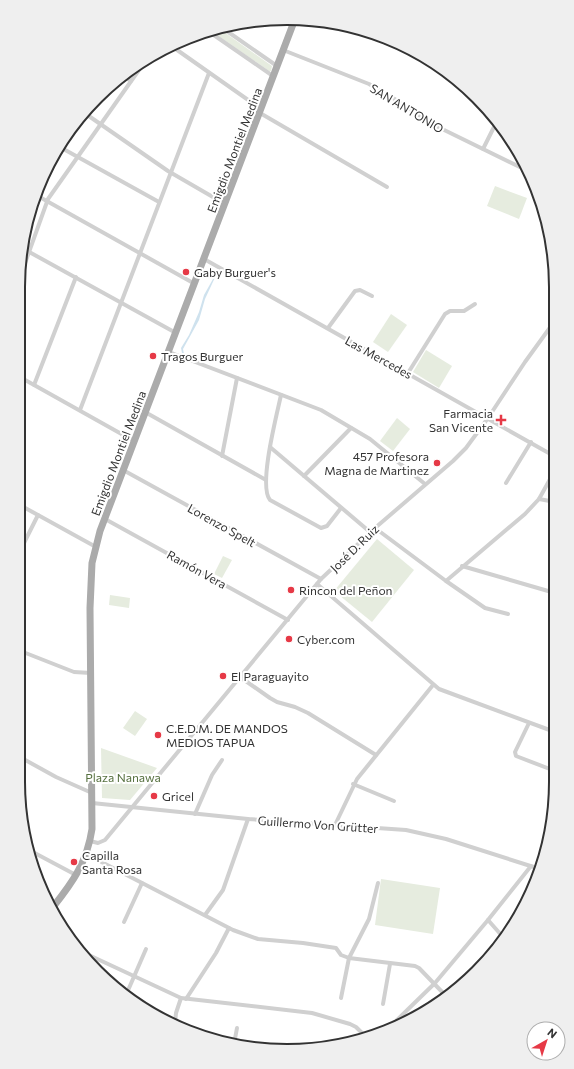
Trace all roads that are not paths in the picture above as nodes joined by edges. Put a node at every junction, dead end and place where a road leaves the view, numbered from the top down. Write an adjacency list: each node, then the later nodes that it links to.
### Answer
1 (293, 25): 5 (main road, Emigdio Montiel Medina)
2 (228, 32): 6 (street)
3 (214, 35): 9 (street)
4 (177, 50): 8 (street)
5 (284, 50): 6 (main road, Emigdio Montiel Medina); 17 (street, SAN ANTONIO)
6 (278, 66): 9 (main road, Emigdio Montiel Medina)
7 (138, 71): 11 (street)
8 (209, 72): 12 (street); 20 (street)
9 (274, 77): 12 (main road, Emigdio Montiel Medina)
10 (128, 79): 11 (street)
11 (131, 81): 14 (street)
12 (261, 111): 21 (street); 25 (main road, Emigdio Montiel Medina)
13 (89, 116): 14 (street)
14 (100, 124): 18 (street); 20 (street)
15 (494, 126): 17 (street)
16 (64, 149): 18 (street)
17 (483, 149): 19 (street, SAN ANTONIO)
18 (78, 157): 23 (street); 24 (street)
19 (520, 167)
20 (171, 173): 24 (street); 25 (street)
21 (387, 187)
22 (41, 198): 23 (street)
23 (48, 201): 26 (street); 27 (street)
24 (159, 202): 27 (street)
25 (225, 204): 29 (main road, Emigdio Montiel Medina)
26 (29, 251): 28 (street); 30 (street)
27 (140, 253): 31 (street); 33 (street)
28 (27, 258)
29 (204, 259): 31 (main road, Emigdio Montiel Medina); 35 (street, Las Mercedes)
30 (76, 277): 33 (street); 42 (street)
31 (195, 284): 37 (main road, Emigdio Montiel Medina)
32 (372, 296): 35 (street)
33 (121, 303): 37 (street); 44 (street)
34 (475, 304): 39 (street)
35 (328, 328): 39 (street, Las Mercedes)
36 (549, 329): 46 (street, José D. Ruiz)
37 (176, 333): 38 (main road, Emigdio Montiel Medina)
38 (169, 352): 40 (street); 45 (main road, Emigdio Montiel Medina)
39 (408, 373): 46 (street, Las Mercedes)
40 (237, 378): 43 (street); 52 (street)
41 (25, 380): 42 (street)
42 (34, 385): 44 (street)
43 (281, 395): 47 (street); 50 (street)
44 (80, 410): 48 (street)
45 (145, 412): 48 (main road, Emigdio Montiel Medina); 52 (street)
46 (488, 418): 49 (street, Las Mercedes); 58 (street, José D. Ruiz)
47 (351, 428): 54 (street); 58 (street)
48 (134, 441): 53 (main road, Emigdio Montiel Medina)
49 (531, 442): 51 (street, Las Mercedes); 57 (street)
50 (270, 447): 54 (street); 55 (street)
51 (549, 453)
52 (222, 456): 55 (street)
53 (123, 470): 64 (main road, Emigdio Montiel Medina); 70 (street, Lorenzo Spelt)
54 (304, 476): 62 (street)
55 (266, 480): 62 (street)
56 (549, 481): 59 (street)
57 (506, 483)
58 (425, 484): 65 (street, José D. Ruiz)
59 (539, 499): 60 (street); 69 (street)
60 (549, 501)
61 (25, 508): 63 (street)
62 (341, 508): 66 (street)
63 (38, 515): 67 (street); 68 (street)
64 (105, 519): 68 (main road, Emigdio Montiel Medina); 75 (street, Ramón Vera)
65 (375, 528): 66 (street, José D. Ruiz); 71 (street)
66 (370, 532): 70 (street, José D. Ruiz)
67 (25, 541)
68 (96, 547): 77 (main road, Emigdio Montiel Medina)
69 (462, 566): 71 (street); 73 (street)
70 (322, 579): 72 (street, José D. Ruiz)
71 (446, 581): 74 (street)
72 (317, 584): 75 (street, José D. Ruiz); 79 (street)
73 (549, 591)
74 (508, 614)
75 (288, 620): 78 (street, José D. Ruiz)
76 (25, 653): 77 (street)
77 (90, 673): 87 (main road, Emigdio Montiel Medina)
78 (240, 677): 82 (street); 90 (street, José D. Ruiz)
79 (433, 685): 80 (street); 82 (street)
80 (529, 723): 81 (street); 85 (street)
81 (549, 730)
82 (376, 755): 86 (street)
83 (25, 760): 87 (street)
84 (222, 760): 91 (street)
85 (549, 769)
86 (353, 784): 88 (street); 93 (street)
87 (92, 793): 89 (main road, Emigdio Montiel Medina)
88 (394, 801)
89 (92, 804): 90 (street, Guillermo Von Grütter); 94 (main road, Emigdio Montiel Medina)
90 (132, 807): 91 (street, Guillermo Von Grütter); 94 (street, José D. Ruiz)
91 (195, 814): 92 (street, Guillermo Von Grütter)
92 (248, 819): 93 (street, Guillermo Von Grütter); 103 (street)
93 (335, 825): 97 (street, Guillermo Von Grütter)
94 (90, 840): 96 (main road, Emigdio Montiel Medina)
95 (35, 853): 99 (street)
96 (86, 854): 99 (main road, Emigdio Montiel Medina); 100 (street)
97 (531, 866): 98 (street, Guillermo Von Grütter); 104 (street)
98 (535, 867)
99 (77, 875): 102 (main road, Emigdio Montiel Medina)
100 (142, 883): 103 (street); 105 (street)
101 (378, 883): 109 (street)
102 (55, 904)
103 (205, 915): 106 (street)
104 (488, 920): 107 (street); 113 (street)
105 (124, 922)
106 (229, 928): 109 (street); 117 (street)
107 (500, 934)
108 (146, 949): 112 (street)
109 (350, 958): 111 (street); 116 (street)
110 (95, 960): 112 (street)
111 (390, 964): 113 (street); 118 (street)
112 (134, 976): 114 (street); 117 (street)
113 (434, 983): 115 (street); 120 (street)
114 (128, 990)
115 (443, 992)
116 (341, 998)
117 (183, 999): 119 (street); 122 (street)
118 (383, 1004)
119 (175, 1019)
120 (397, 1020)
121 (237, 1028): 123 (street)
122 (362, 1033)
123 (235, 1039)

